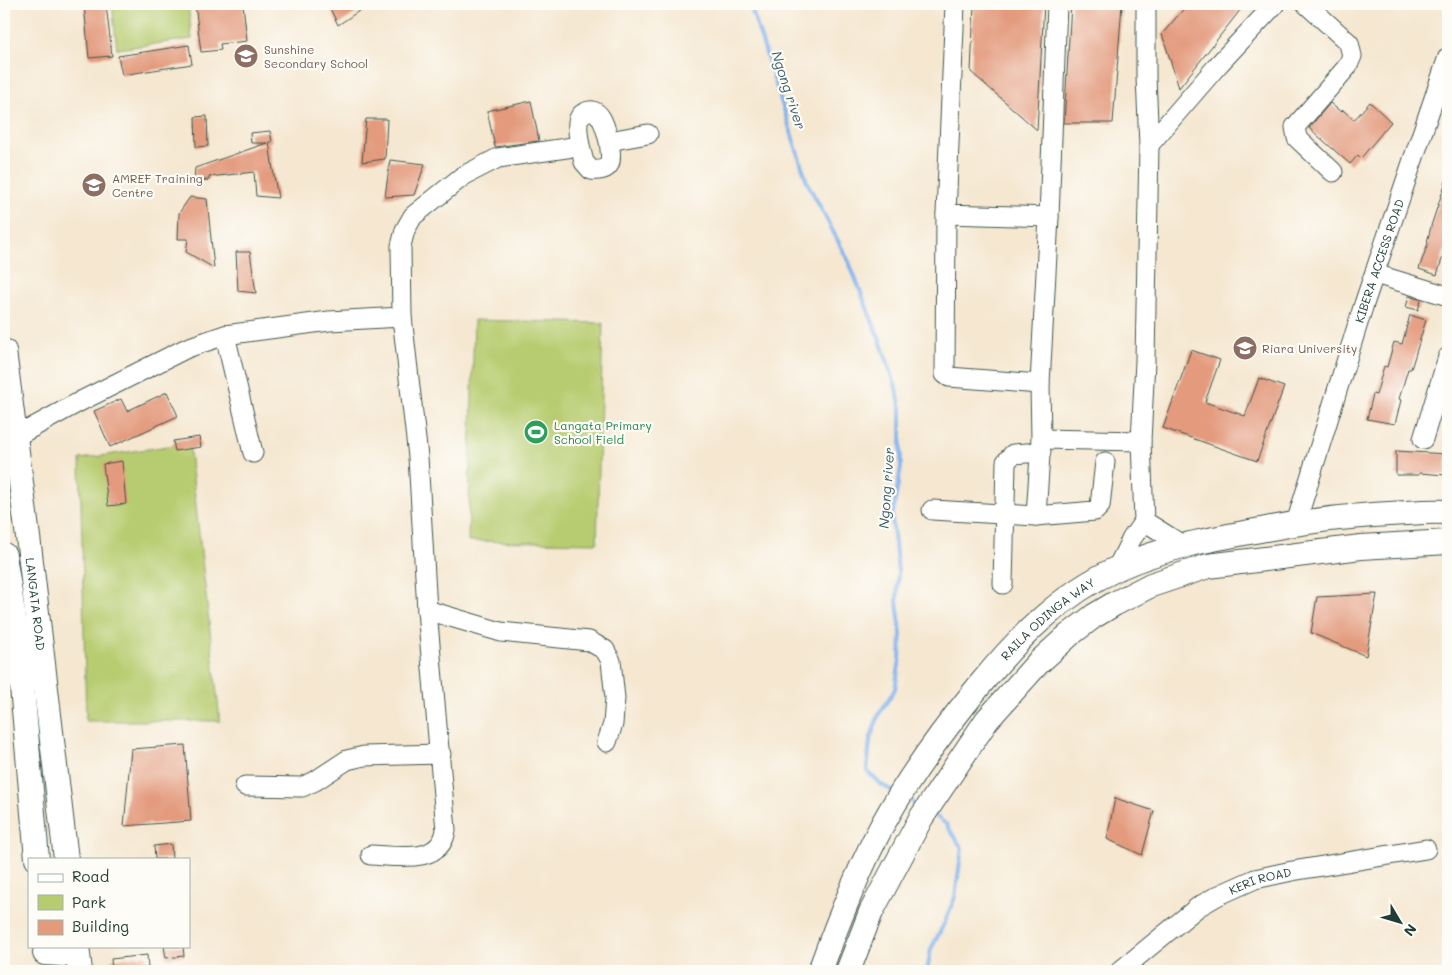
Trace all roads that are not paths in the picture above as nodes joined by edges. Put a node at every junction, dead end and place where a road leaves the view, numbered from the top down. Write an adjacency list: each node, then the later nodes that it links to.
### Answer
1 (955, 4): 12 (street)
2 (1057, 4): 13 (street)
3 (1146, 4): 9 (street)
4 (1275, 4): 9 (street)
5 (1306, 4): 11 (street)
6 (1448, 57): 14 (street, KIBERA ACCESS ROAD)
7 (648, 134): 8 (street)
8 (609, 140): 10 (street); 10 (street)
9 (1149, 144): 23 (street)
10 (580, 146): 16 (street)
11 (1334, 172)
12 (946, 214): 13 (street); 20 (street)
13 (1049, 217): 20 (street)
14 (1375, 274): 15 (street); 32 (street, KIBERA ACCESS ROAD)
15 (1448, 296)
16 (402, 317): 17 (street); 38 (street)
17 (225, 335): 21 (street); 25 (street)
18 (4, 351): 21 (main road, LANGATA ROAD)
19 (1448, 357): 22 (street)
20 (1040, 384): 24 (street)
21 (9, 438): 45 (main road, LANGATA ROAD)
22 (1423, 439)
23 (1140, 442): 24 (street); 31 (street)
24 (1041, 445): 29 (street); 30 (street)
25 (253, 453)
26 (1106, 462): 30 (street)
27 (932, 510): 29 (street)
28 (1448, 512): 32 (main road, RAILA ODINGA WAY)
29 (1005, 514): 30 (street); 37 (street)
30 (1036, 516)
31 (1144, 521): 34 (street); 36 (street)
32 (1296, 522): 34 (main road, RAILA ODINGA WAY)
33 (1448, 542): 49 (main road, RAILA ODINGA WAY)
34 (1184, 546): 36 (main road, RAILA ODINGA WAY)
35 (4, 555): 44 (main road, LANGATA ROAD)
36 (1117, 568): 48 (main road, RAILA ODINGA WAY)
37 (1003, 584)
38 (427, 610): 39 (street); 40 (street)
39 (607, 742)
40 (441, 754): 41 (street); 43 (street)
41 (245, 786)
42 (1426, 849): 50 (street, KERI ROAD)
43 (371, 855)
44 (37, 858)
45 (66, 858)
46 (78, 956): 47 (main road)
47 (45, 957)
48 (820, 971)
49 (848, 971)
50 (1120, 971)

